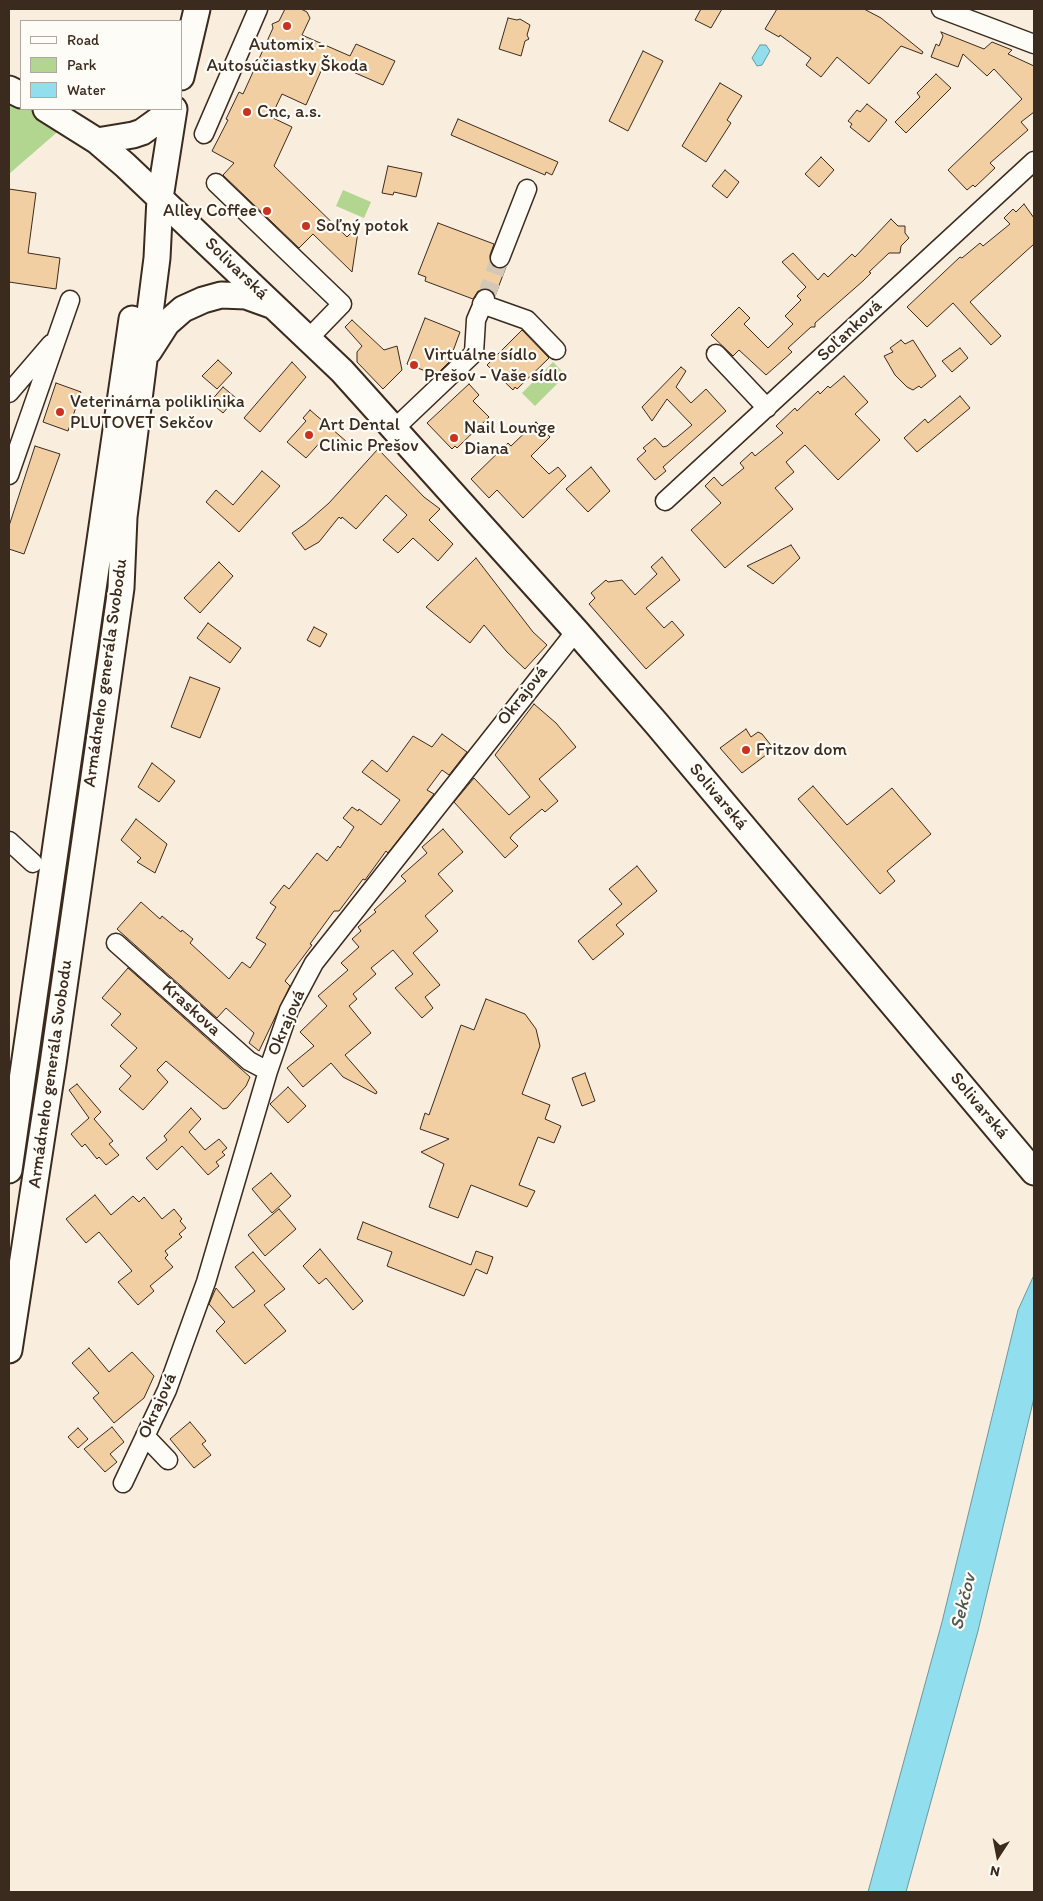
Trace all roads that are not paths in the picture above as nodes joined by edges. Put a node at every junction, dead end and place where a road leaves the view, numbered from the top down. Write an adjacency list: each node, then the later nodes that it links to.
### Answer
1 (197, 9): 5 (street)
2 (258, 9): 11 (street)
3 (941, 9): 4 (street)
4 (1034, 44)
5 (182, 73)
6 (9, 89): 7 (street)
7 (20, 95)
8 (48, 110): 12 (street, Solivarská)
9 (173, 110): 12 (street)
10 (174, 110): 16 (street)
11 (204, 134)
12 (97, 140): 16 (street, Solivarská)
13 (1034, 161): 27 (street, Soľanková)
14 (216, 183): 21 (street)
15 (527, 188): 17 (street)
16 (160, 198): 19 (street, Solivarská); 24 (street, Armádneho generála Svobodu); 37 (street, Armádneho generála Svobodu)
17 (500, 258)
18 (70, 300): 20 (street)
19 (276, 307): 21 (street, Solivarská); 24 (street)
20 (60, 334): 25 (street); 28 (street)
21 (309, 338): 29 (street, Solivarská)
22 (556, 350): 29 (street)
23 (716, 354): 27 (street)
24 (144, 357): 39 (street, Armádneho generála Svobodu)
25 (9, 393)
26 (9, 401): 28 (street)
27 (767, 408): 31 (street, Soľanková)
28 (27, 420): 30 (street)
29 (394, 428): 32 (street, Solivarská)
30 (9, 475)
31 (665, 501)
32 (576, 631): 36 (street, Okrajová); 38 (street, Solivarská)
33 (9, 841): 34 (street)
34 (33, 863)
35 (116, 943): 36 (street, Kraskova)
36 (268, 1070): 40 (street, Okrajová)
37 (9, 1170)
38 (1034, 1172)
39 (9, 1350)
40 (145, 1436): 41 (street); 42 (street, Okrajová)
41 (168, 1460)
42 (124, 1483)

